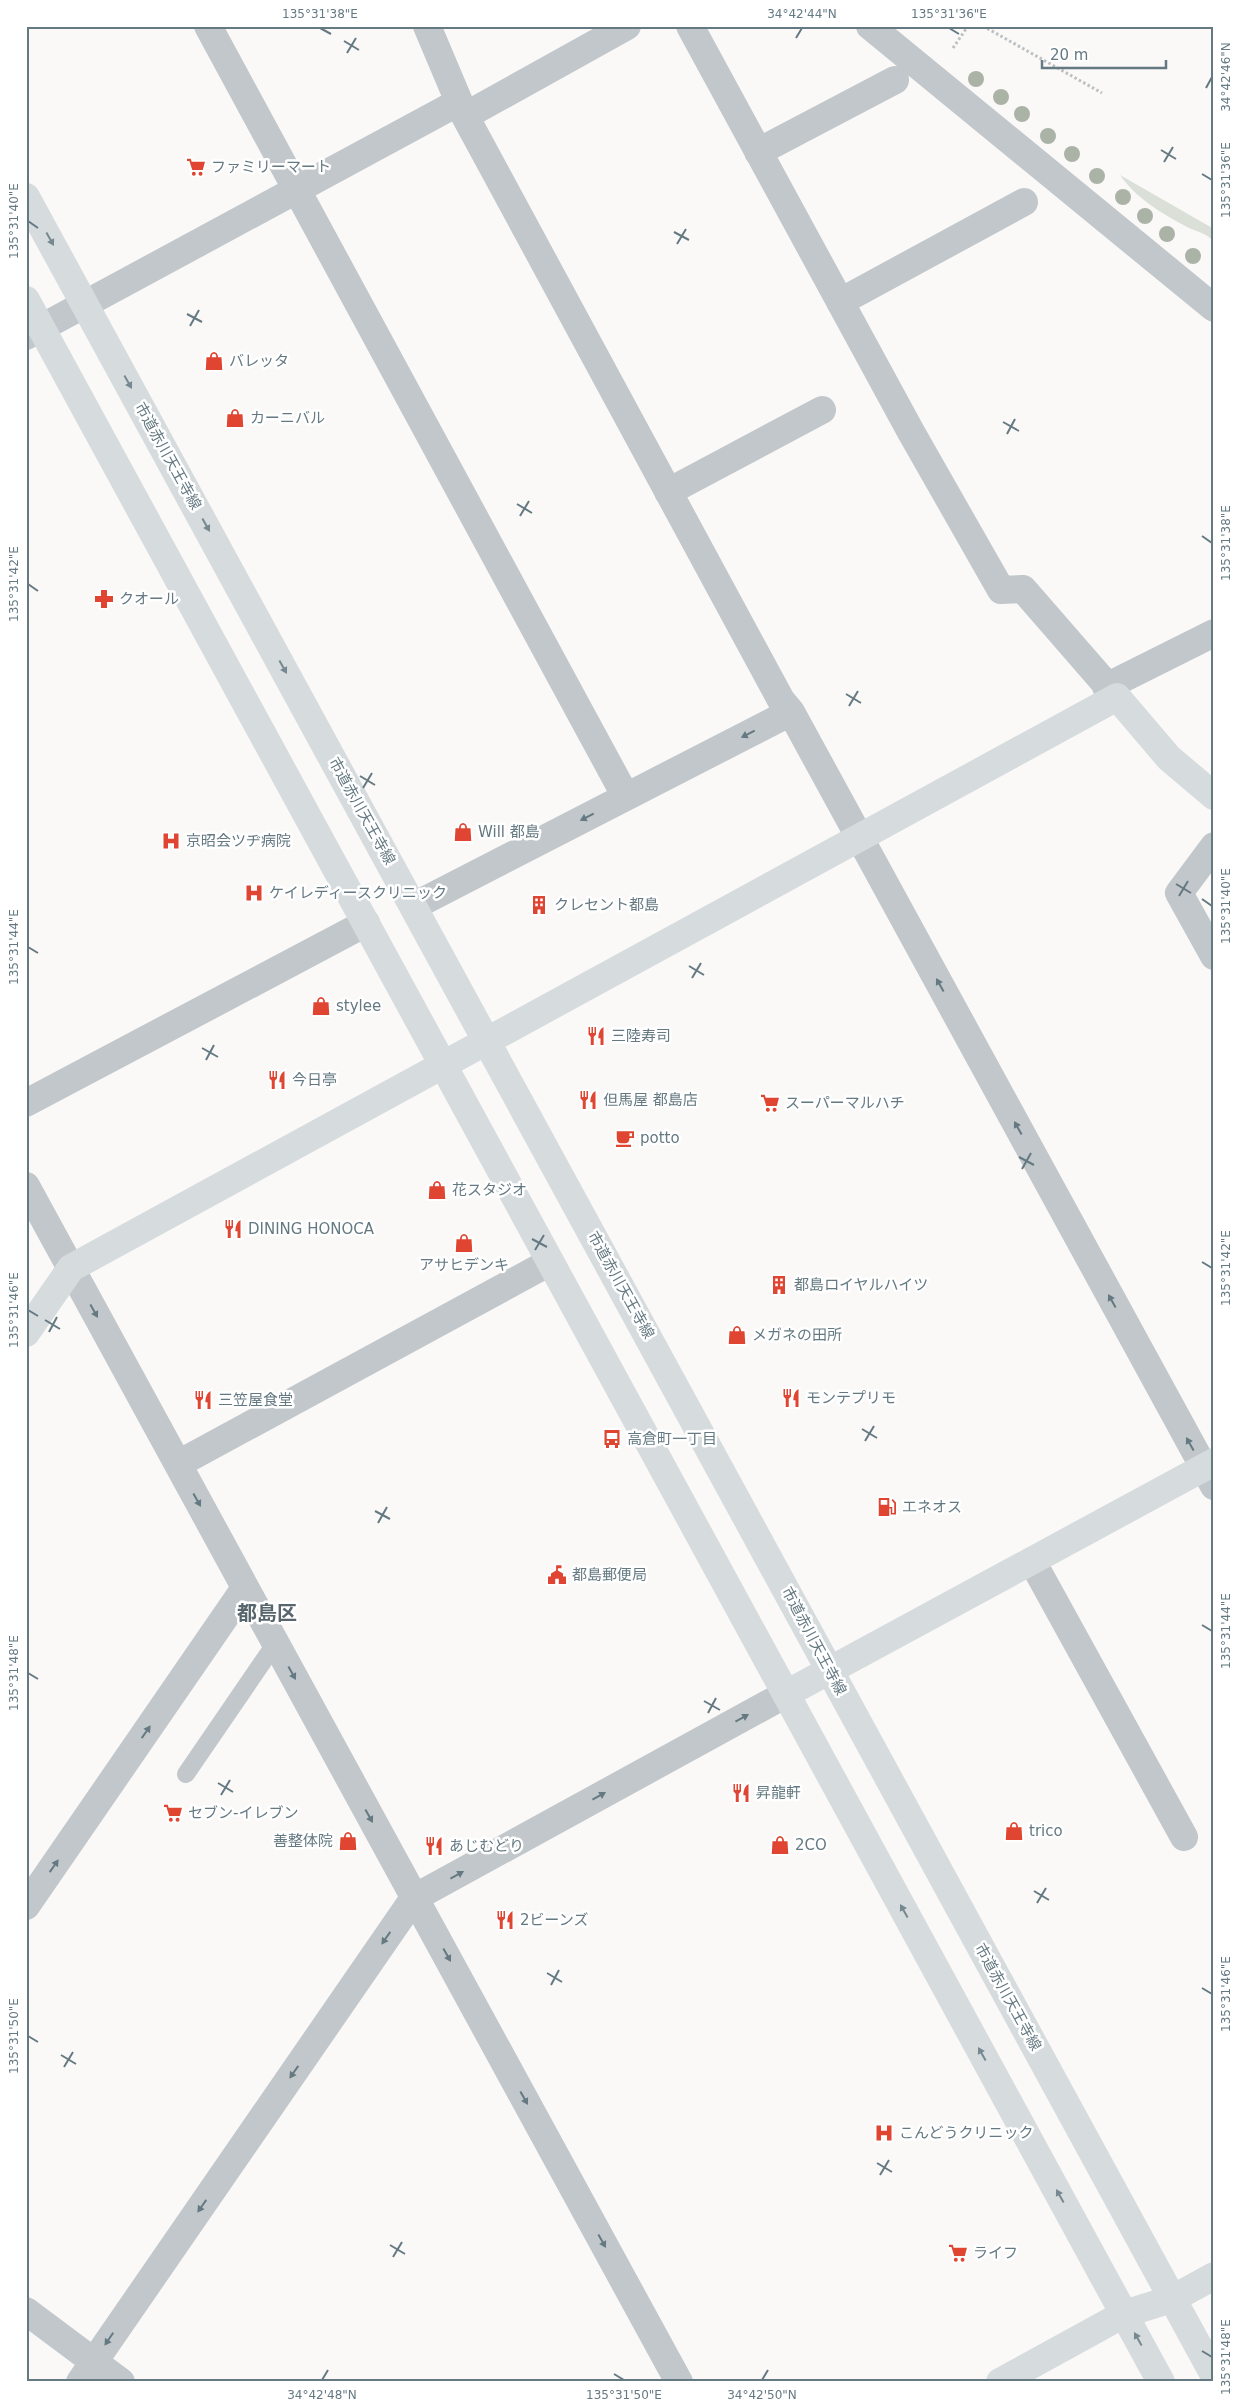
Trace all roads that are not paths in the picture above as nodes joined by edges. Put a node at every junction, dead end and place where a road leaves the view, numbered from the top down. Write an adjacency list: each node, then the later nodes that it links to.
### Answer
1 (208, 26): 9 (street)
2 (427, 26): 7 (street)
3 (627, 26): 7 (street)
4 (690, 26): 8 (street)
5 (870, 26): 15 (street)
6 (895, 80): 8 (street)
7 (462, 109): 9 (street); 18 (street)
8 (758, 152): 13 (street)
9 (296, 190): 14 (street); 23 (street)
10 (26, 197): 14 (main road, 市道赤川天王寺線, one-way to 14)
11 (1024, 202): 13 (street)
12 (26, 300): 16 (main road)
13 (840, 302): 20 (street)
14 (86, 305): 16 (street); 26 (main road, 市道赤川天王寺線, one-way to 26)
15 (1214, 308)
16 (34, 332): 27 (main road)
17 (822, 410): 18 (street)
18 (668, 492): 21 (street)
19 (1214, 633): 20 (street)
20 (1112, 692): 22 (main road); 24 (main road)
21 (791, 712): 23 (street, one-way to 23); 24 (street)
22 (1214, 796)
23 (626, 797): 26 (street, one-way to 26)
24 (860, 838): 29 (main road); 37 (street, one-way to 24)
25 (1214, 846): 28 (street)
26 (414, 906): 29 (main road, 市道赤川天王寺線)
27 (366, 923): 30 (main road); 31 (street)
28 (1214, 956)
29 (488, 1041): 30 (main road); 41 (main road, 市道赤川天王寺線)
30 (443, 1065): 33 (main road); 34 (main road)
31 (26, 1103)
32 (26, 1186): 34 (street)
33 (550, 1262): 36 (street); 42 (main road)
34 (71, 1268): 35 (main road); 36 (street, one-way to 36)
35 (26, 1333)
36 (178, 1464): 39 (street, one-way to 39)
37 (1210, 1472): 38 (main road)
38 (1032, 1560): 41 (main road); 44 (street)
39 (245, 1588): 40 (street); 46 (street, one-way to 39)
40 (275, 1644): 43 (lane); 45 (street, one-way to 45)
41 (830, 1670): 42 (main road); 48 (main road, 市道赤川天王寺線)
42 (786, 1694): 45 (street, one-way to 42); 50 (main road, one-way to 42)
43 (186, 1774)
44 (1184, 1836)
45 (414, 1898): 51 (street, one-way to 51); 54 (street, one-way to 54)
46 (26, 1906)
47 (1214, 2276): 48 (main road)
48 (1172, 2299): 50 (main road); 52 (main road, 市道赤川天王寺線)
49 (26, 2311): 51 (street)
50 (1124, 2314): 55 (main road); 56 (main road, one-way to 50)
51 (87, 2372): 53 (street)
52 (1214, 2375)
53 (121, 2382)
54 (679, 2382)
55 (1000, 2382)
56 (1161, 2382)

